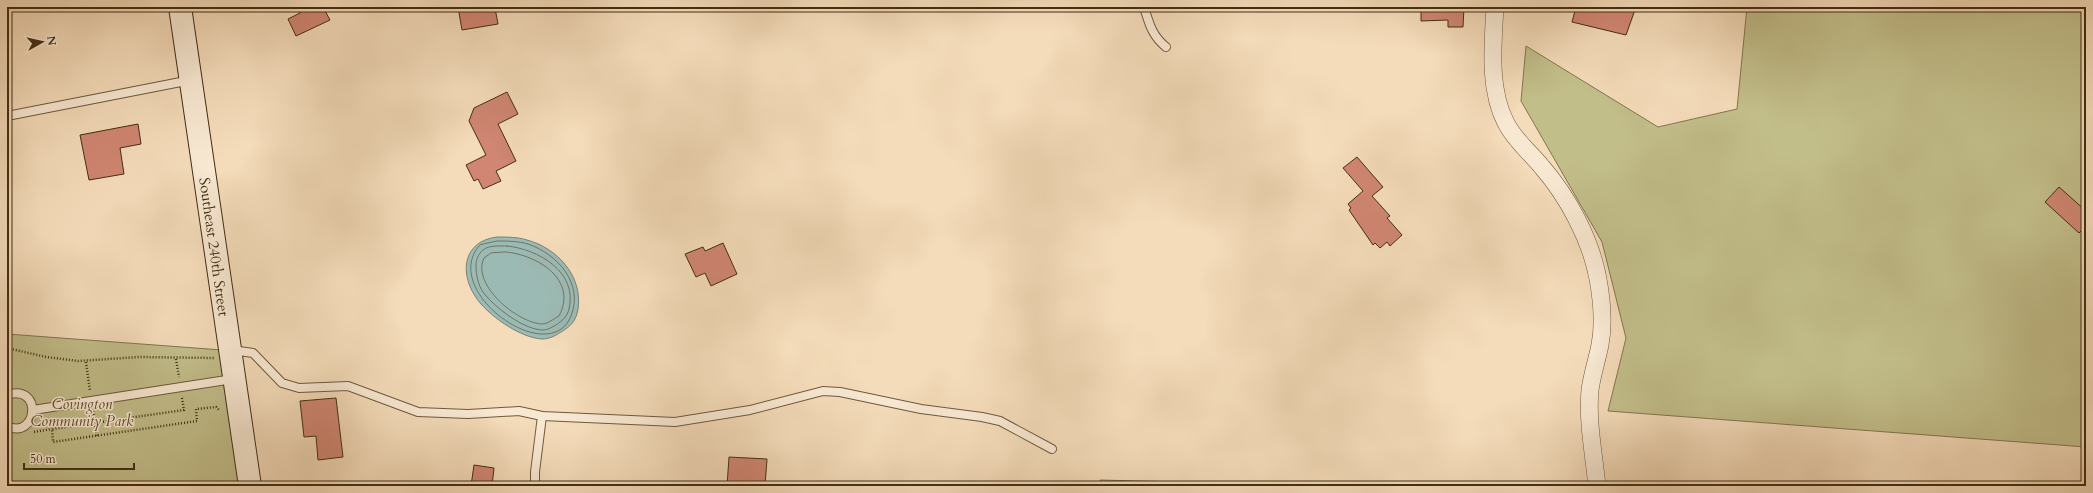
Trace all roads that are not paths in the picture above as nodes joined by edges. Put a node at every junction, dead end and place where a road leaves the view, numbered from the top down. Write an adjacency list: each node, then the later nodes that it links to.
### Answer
1 (180, 7): 5 (main road, Southeast 240th Street)
2 (1144, 7): 4 (lane)
3 (1495, 7): 16 (street)
4 (1166, 47)
5 (191, 80): 6 (lane); 7 (main road, Southeast 240th Street)
6 (7, 116)
7 (230, 353): 8 (main road, Southeast 240th Street); 11 (lane)
8 (233, 378): 10 (lane); 14 (main road, Southeast 240th Street)
9 (7, 395): 10 (lane)
10 (33, 410): 12 (lane)
11 (542, 416): 13 (lane); 15 (lane)
12 (7, 426)
13 (1052, 448)
14 (250, 486)
15 (535, 486)
16 (1597, 486)

